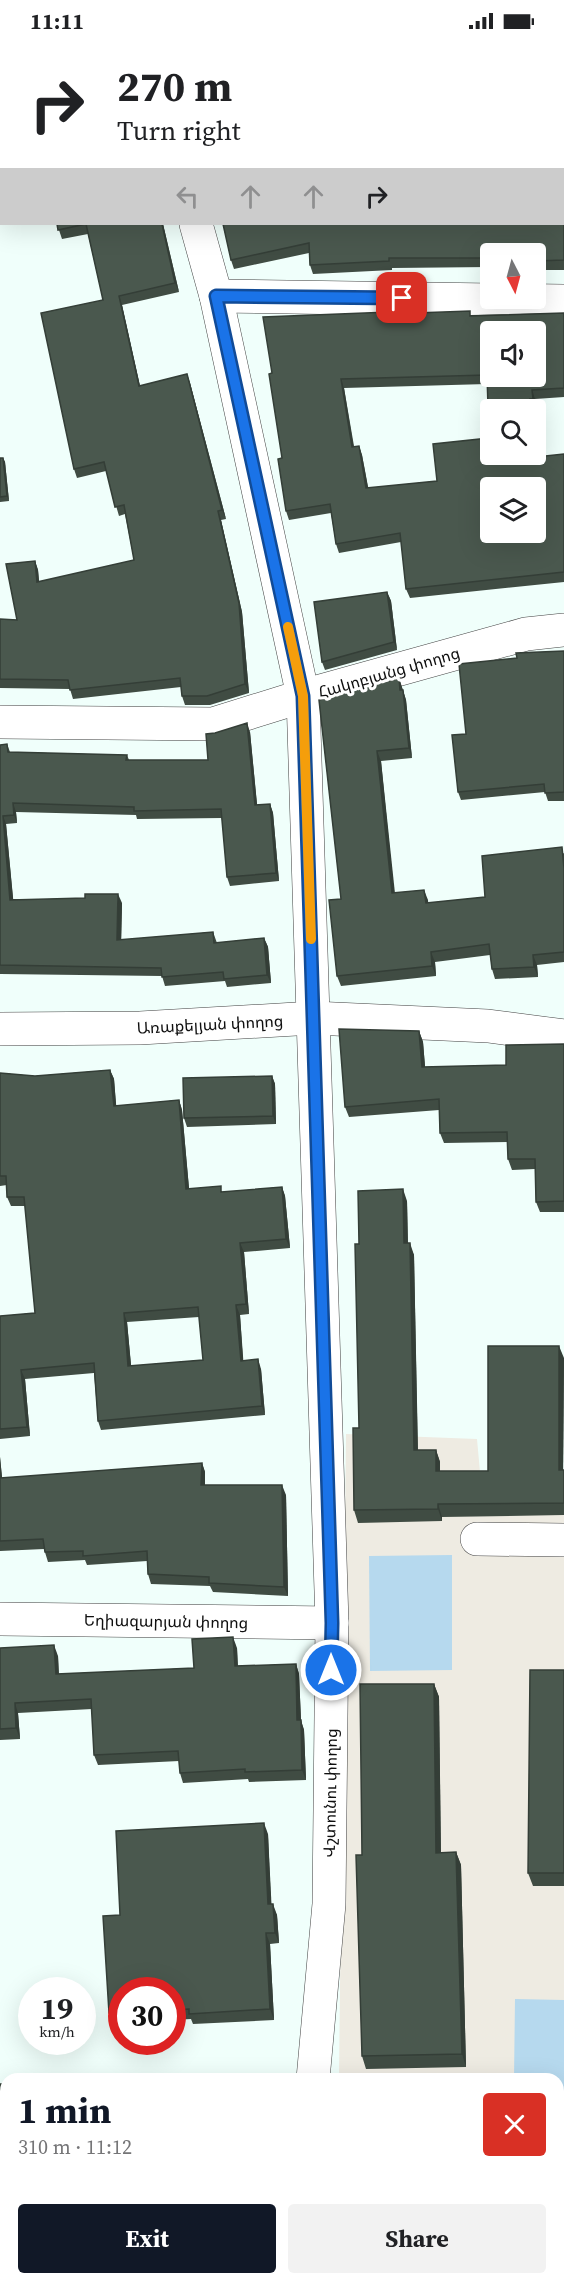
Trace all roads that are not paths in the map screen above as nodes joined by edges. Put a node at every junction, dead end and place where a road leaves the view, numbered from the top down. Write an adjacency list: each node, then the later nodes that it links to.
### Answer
1 (196, 225): 2 (street, Վշտունու փողոց)
2 (216, 296): 3 (street); 5 (street, Վշտունու փողոց)
3 (564, 301)
4 (564, 630): 5 (street, Հակոբյանց փողոց)
5 (303, 696): 6 (street, Հակոբյանց փողոց); 7 (street, Վշտունու փողոց)
6 (0, 722)
7 (313, 1018): 8 (street, Առաքելյան փողոց); 9 (street, Առաքելյան փողոց); 13 (street, Վշտունու փողոց)
8 (0, 1029)
9 (564, 1036)
10 (477, 1539): 11 (street)
11 (564, 1540)
12 (0, 1619): 13 (street, Եղիազարյան փողոց)
13 (332, 1623): 14 (street, Վշտունու փողոց)
14 (314, 2073)

